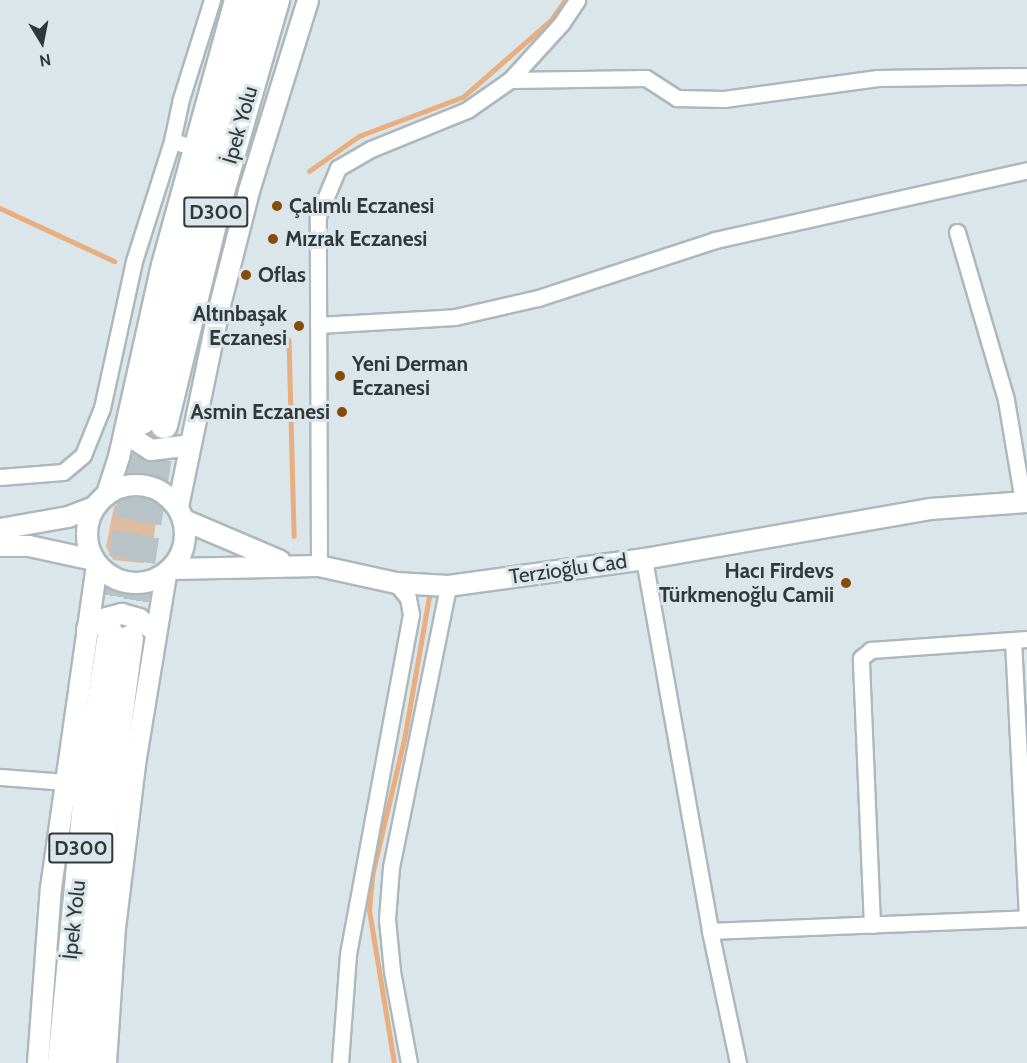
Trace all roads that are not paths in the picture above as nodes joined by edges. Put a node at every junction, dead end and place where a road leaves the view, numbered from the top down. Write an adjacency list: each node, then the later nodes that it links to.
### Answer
1 (212, 0): 9 (street)
2 (235, 0): 10 (street)
3 (254, 0): 14 (highway, İpek Yolu / D300)
4 (276, 0): 14 (highway, İpek Yolu / D300)
5 (308, 0): 15 (street)
6 (577, 0): 8 (street)
7 (1027, 76): 8 (street)
8 (510, 80): 13 (street)
9 (172, 141): 10 (street); 16 (street)
10 (193, 147): 14 (street)
11 (1027, 170): 13 (street)
12 (957, 232): 18 (street)
13 (318, 325): 25 (street)
14 (144, 425): 15 (street); 17 (street)
15 (190, 445): 19 (street)
16 (0, 477)
17 (101, 500): 19 (street); 20 (street); 23 (street)
18 (1025, 502): 22 (street, Terzioğlu Cad)
19 (181, 514): 24 (street, Terzioğlu Cad); 26 (street)
20 (0, 529)
21 (0, 546): 23 (street)
22 (644, 559): 28 (street, Terzioğlu Cad); 36 (street)
23 (95, 562): 26 (street); 30 (street)
24 (288, 564): 25 (street, Terzioğlu Cad); 26 (street, Terzioğlu Cad)
25 (319, 566): 27 (street, Terzioğlu Cad)
26 (169, 571): 29 (street)
27 (396, 583): 28 (street, Terzioğlu Cad); 41 (street)
28 (448, 586): 42 (street)
29 (155, 631): 30 (street); 40 (street)
30 (109, 634): 33 (street); 38 (highway, İpek Yolu / D300); 39 (highway, İpek Yolu / D300)
31 (1020, 639): 34 (street); 35 (street)
32 (0, 777): 33 (street)
33 (65, 782): 37 (street)
34 (1027, 916): 35 (street)
35 (872, 925): 36 (street)
36 (710, 931): 43 (street)
37 (38, 1063)
38 (61, 1063)
39 (84, 1063)
40 (106, 1063)
41 (340, 1063)
42 (409, 1063)
43 (738, 1063)

